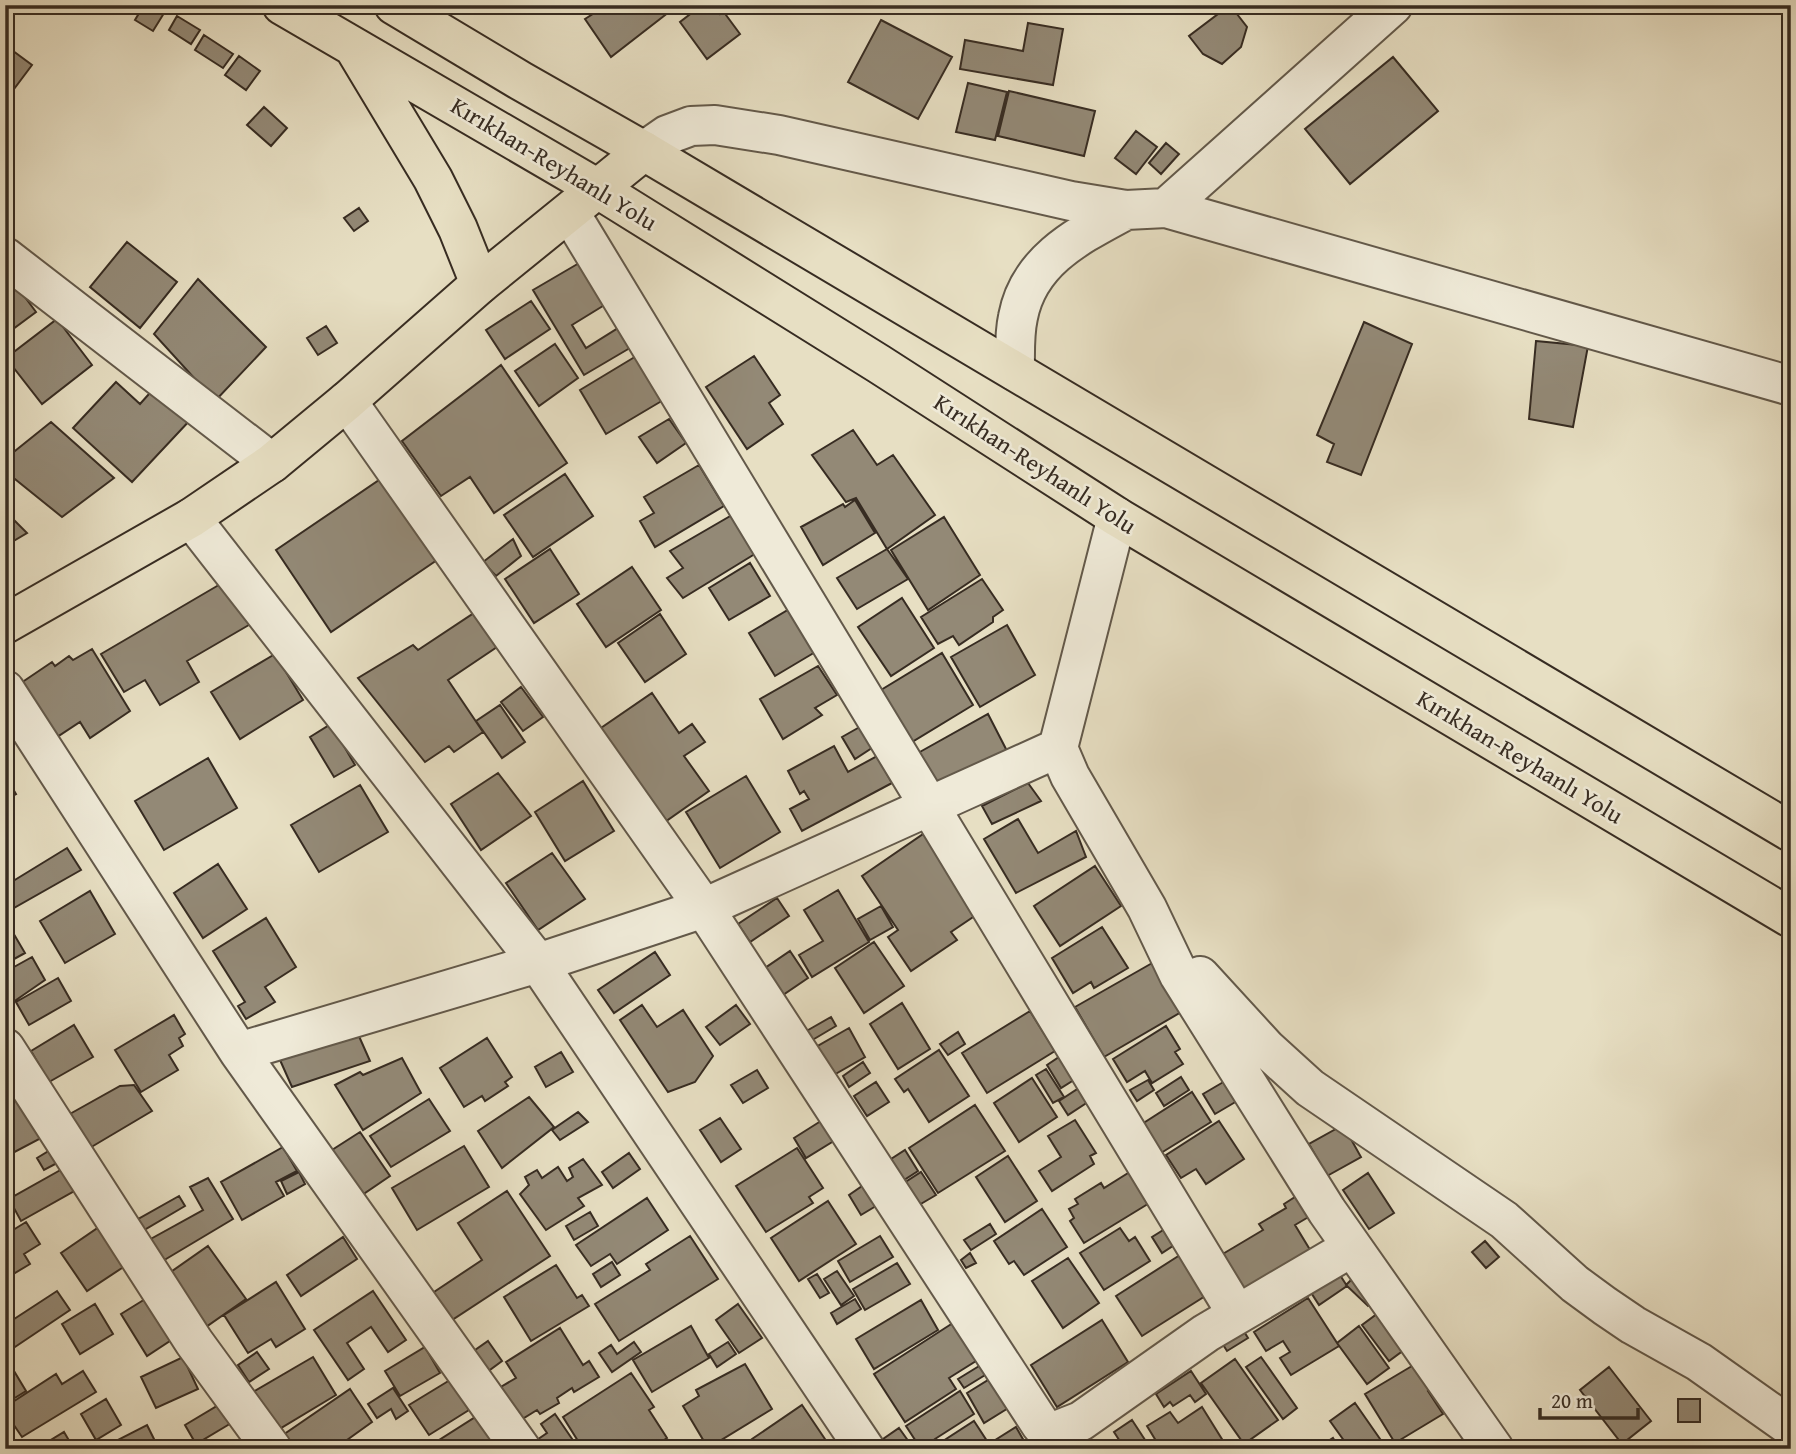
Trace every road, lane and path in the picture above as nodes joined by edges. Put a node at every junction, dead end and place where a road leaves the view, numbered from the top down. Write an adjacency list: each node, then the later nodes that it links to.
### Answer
1 (282, 5): 4 (main road, Kırıkhan-Reyhanlı Yolu)
2 (394, 5): 5 (main road)
3 (1393, 5): 7 (street)
4 (353, 46): 6 (main road, Kırıkhan-Reyhanlı Yolu); 10 (main road)
5 (644, 151): 6 (main road); 8 (street); 11 (main road)
6 (584, 201): 10 (main road); 15 (main road, Kırıkhan-Reyhanlı Yolu); 20 (street)
7 (1166, 208): 8 (street); 12 (street)
8 (1126, 211): 11 (street)
9 (5, 257): 14 (street)
10 (480, 284): 13 (main road)
11 (1015, 371): 21 (main road)
12 (1791, 386)
13 (347, 401): 14 (main road); 22 (street)
14 (272, 463): 16 (main road)
15 (1117, 517): 19 (street); 23 (main road, Kırıkhan-Reyhanlı Yolu)
16 (191, 518): 17 (main road); 24 (street)
17 (5, 624)
18 (5, 690): 27 (street)
19 (1058, 748): 20 (street); 25 (street)
20 (931, 807): 22 (street); 29 (street)
21 (1791, 832)
22 (704, 908): 24 (street); 29 (street)
23 (1791, 918)
24 (538, 963): 27 (street); 34 (street)
25 (1179, 975): 28 (street); 30 (street)
26 (5, 1048): 32 (street)
27 (239, 1052): 33 (street)
28 (1352, 1247): 29 (street); 31 (street)
29 (1237, 1314)
30 (1791, 1427)
31 (1480, 1444)
32 (272, 1449)
33 (521, 1449)
34 (865, 1449)

